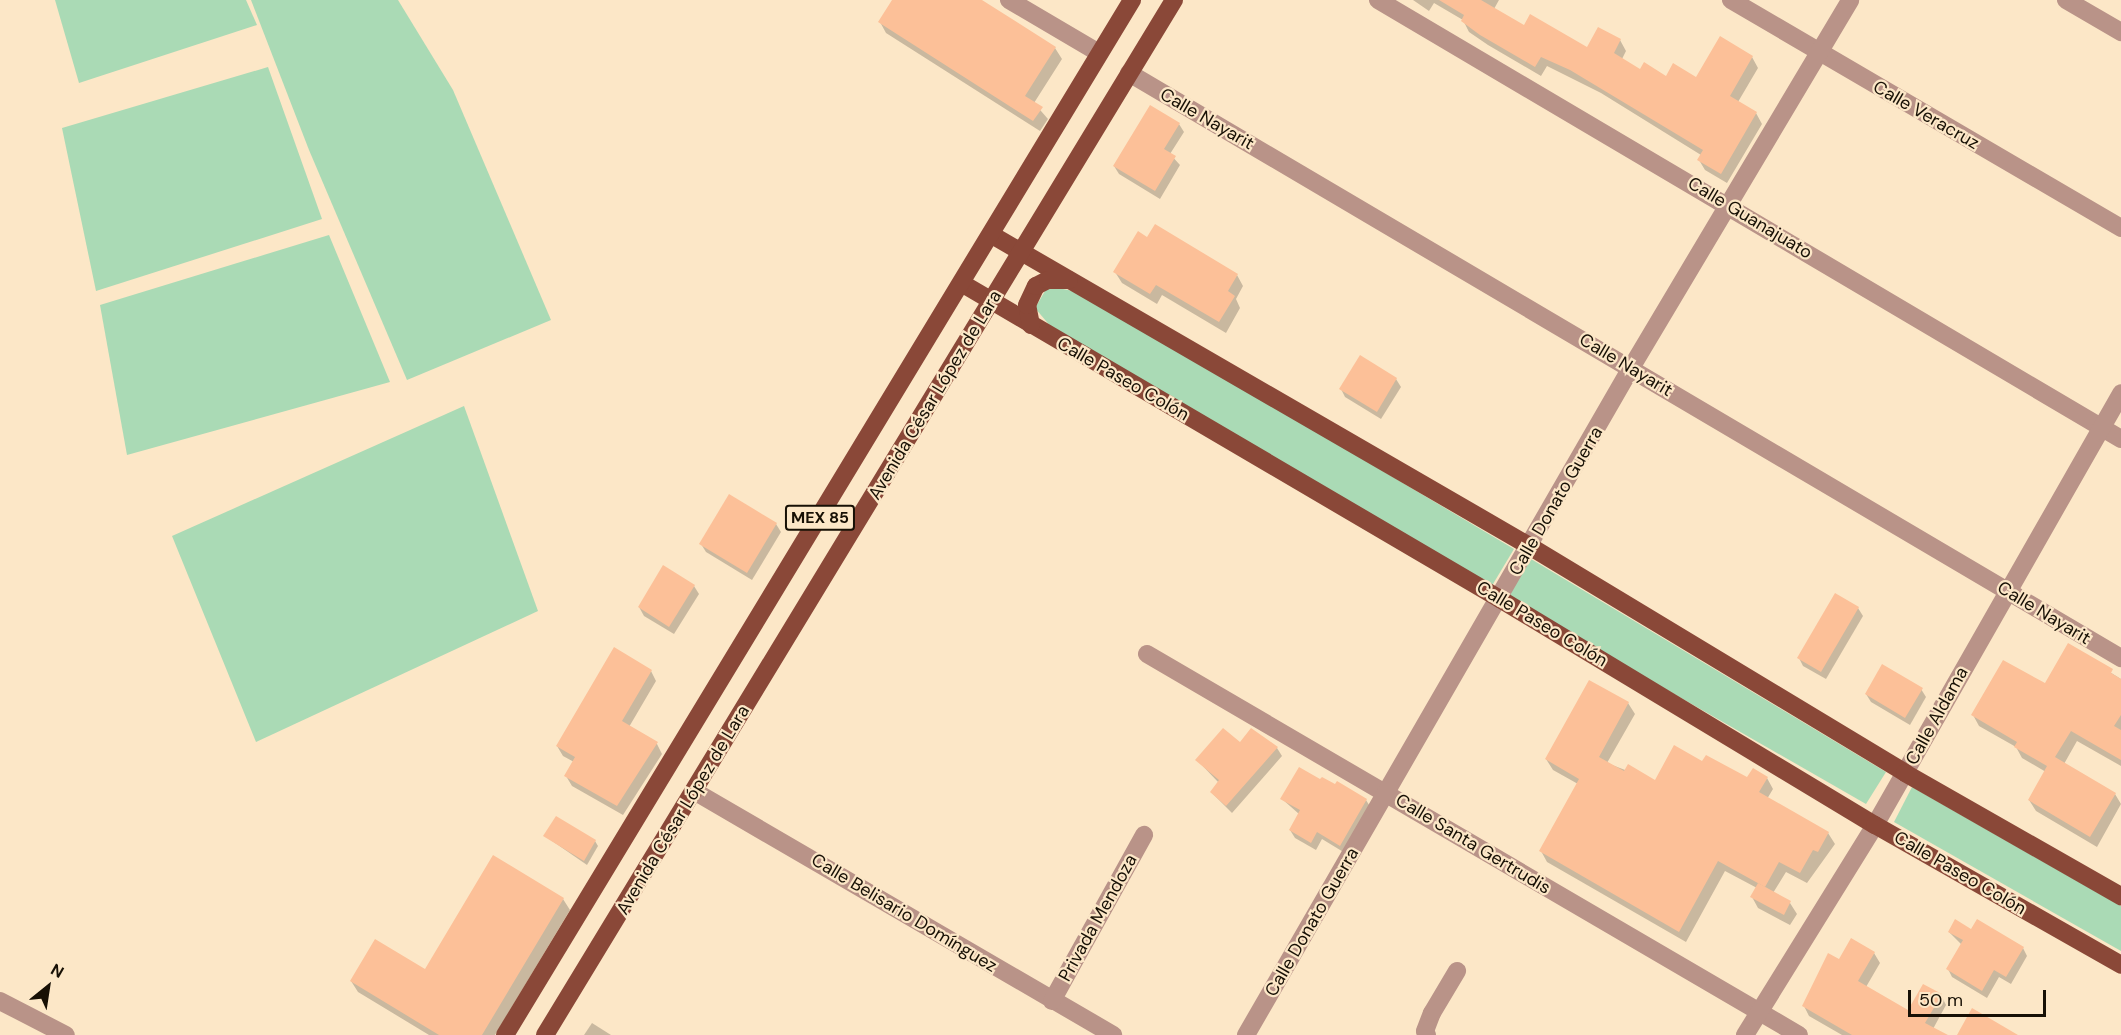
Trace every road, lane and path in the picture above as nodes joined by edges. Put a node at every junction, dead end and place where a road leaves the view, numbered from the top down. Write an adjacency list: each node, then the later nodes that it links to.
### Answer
1 (1009, 0): 10 (street)
2 (1132, 0): 10 (main road, Avenida César López de Lara / MEX 85)
3 (1174, 0): 11 (main road, Avenida César López de Lara / MEX 85)
4 (1378, 0): 12 (street, Calle Guanajuato)
5 (1731, 0): 9 (street, Calle Veracruz)
6 (1850, 0): 9 (street, Calle Donato Guerra)
7 (2066, 0): 8 (street)
8 (2121, 32)
9 (1819, 52): 12 (street, Calle Donato Guerra); 13 (street, Calle Veracruz)
10 (1099, 53): 14 (main road, Avenida César López de Lara / MEX 85)
11 (1130, 73): 15 (main road, Avenida César López de Lara / MEX 85); 20 (street, Calle Nayarit)
12 (1729, 205): 20 (street, Calle Donato Guerra); 22 (street, Calle Guanajuato)
13 (2121, 228)
14 (992, 235): 15 (main road); 17 (main road, Avenida César López de Lara / MEX 85)
15 (1022, 252): 16 (main road); 18 (main road, Avenida César López de Lara / MEX 85)
16 (1071, 280): 19 (main road); 24 (main road)
17 (963, 284): 18 (main road, Calle Paseo Colón); 41 (main road, Avenida César López de Lara / MEX 85)
18 (992, 302): 19 (main road, Calle Paseo Colón); 30 (main road, Avenida César López de Lara / MEX 85)
19 (1031, 326): 26 (main road, Calle Paseo Colón)
20 (1631, 368): 24 (street, Calle Donato Guerra); 25 (street, Calle Nayarit)
21 (2121, 393): 22 (street, Calle Aldama)
22 (2101, 427): 23 (street, Calle Guanajuato); 25 (street, Calle Aldama)
23 (2121, 439)
24 (1531, 547): 26 (street, Calle Donato Guerra); 29 (main road)
25 (2006, 590): 28 (street, Calle Nayarit); 29 (street, Calle Aldama)
26 (1500, 599): 31 (street, Calle Donato Guerra); 32 (main road, Calle Paseo Colón)
27 (1147, 654): 31 (street, Calle Santa Gertrudis)
28 (2121, 658)
29 (1905, 773): 32 (street, Calle Aldama); 34 (main road)
30 (694, 791): 38 (street, Calle Belisario Domínguez); 42 (main road, Avenida César López de Lara / MEX 85)
31 (1387, 792): 39 (street, Calle Santa Gertrudis); 44 (street, Calle Donato Guerra)
32 (1875, 825): 35 (main road, Calle Paseo Colón); 39 (street, Calle Aldama)
33 (1144, 835): 38 (street, Privada Mendoza)
34 (2121, 896)
35 (2121, 965)
36 (1457, 971): 45 (street)
37 (0, 1001): 40 (street)
38 (1052, 1001): 43 (street, Calle Belisario Domínguez)
39 (1758, 1011): 46 (street, Calle Aldama); 47 (street, Calle Santa Gertrudis)
40 (66, 1035)
41 (505, 1035)
42 (545, 1035)
43 (1113, 1035)
44 (1246, 1035)
45 (1428, 1035)
46 (1745, 1035)
47 (1799, 1035)

